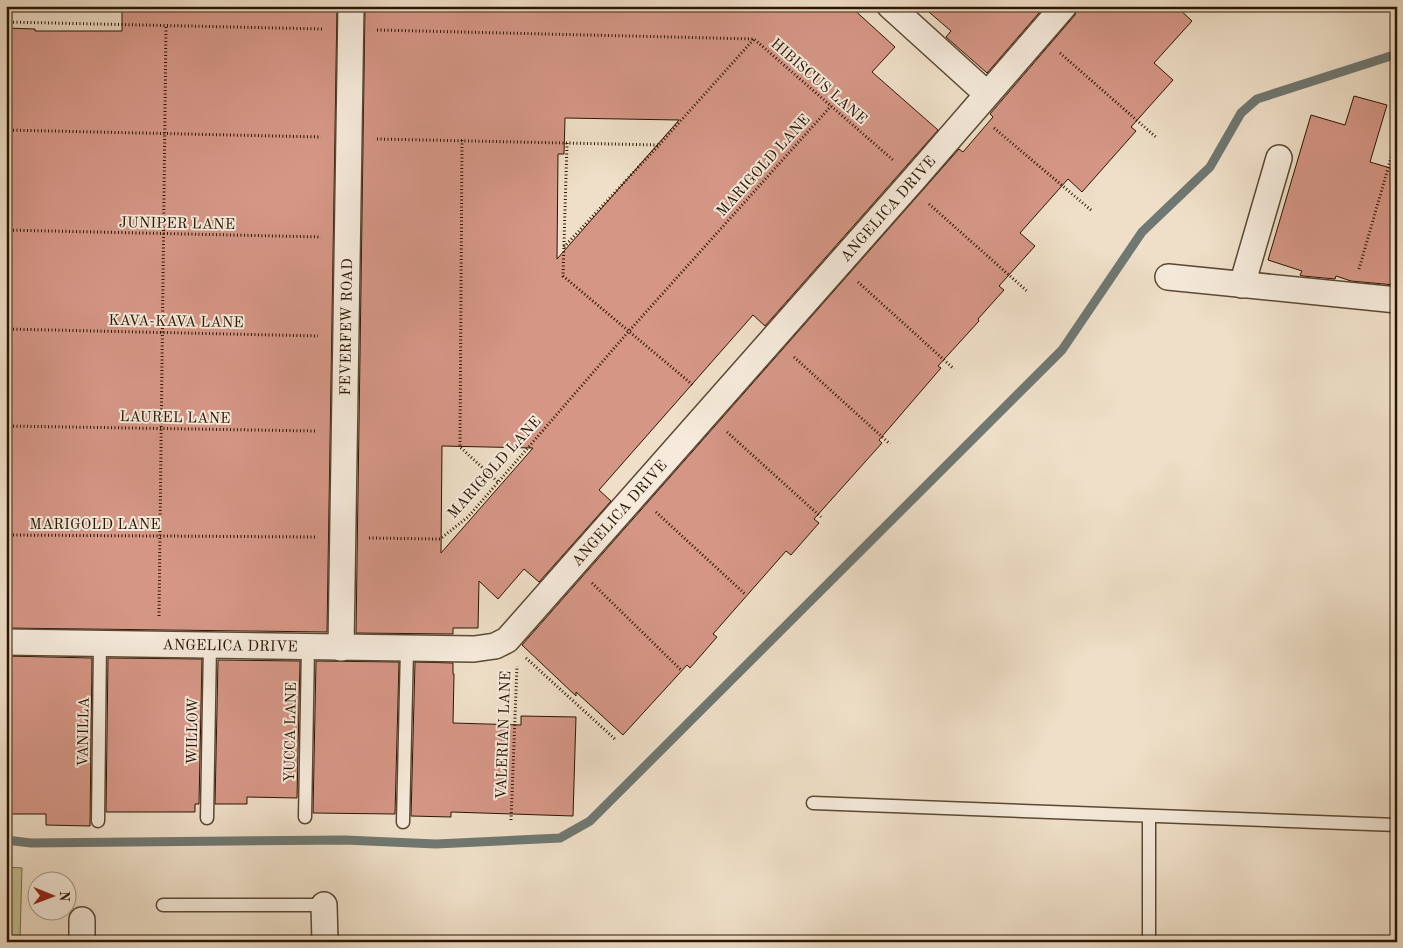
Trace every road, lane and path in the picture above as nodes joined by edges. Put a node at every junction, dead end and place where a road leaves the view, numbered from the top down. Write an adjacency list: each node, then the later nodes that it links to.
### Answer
1 (1064, 6): 6 (street, ANGELICA DRIVE)
2 (893, 7): 8 (street)
3 (351, 18): 5 (path, HIBISCUS LANE); 7 (path, HIBISCUS LANE); 19 (street, FEVERFEW ROAD)
4 (6, 22): 5 (path, HIBISCUS LANE)
5 (166, 26): 18 (path)
6 (1039, 35): 8 (street, ANGELICA DRIVE); 11 (path)
7 (754, 39): 9 (path, HIBISCUS LANE); 20 (path)
8 (980, 102): 15 (street, ANGELICA DRIVE); 16 (path)
9 (831, 106): 15 (path, HIBISCUS LANE); 28 (path, MARIGOLD LANE)
10 (1397, 137): 25 (path)
11 (1157, 138)
12 (462, 140): 38 (path)
13 (567, 143): 20 (path)
14 (1279, 158): 23 (street)
15 (911, 182): 21 (street, ANGELICA DRIVE); 24 (path, HIBISCUS LANE)
16 (1091, 210)
17 (6, 230): 18 (path, JUNIPER LANE)
18 (164, 234): 19 (path, JUNIPER LANE); 29 (path)
19 (347, 238): 30 (street, FEVERFEW ROAD)
20 (564, 247): 28 (path)
21 (838, 264): 31 (street, ANGELICA DRIVE); 32 (path)
22 (1168, 277): 23 (street)
23 (1242, 285): 25 (street)
24 (1028, 292)
25 (1351, 296): 26 (street)
26 (1397, 300)
27 (6, 329): 29 (path, KAVA-KAVA LANE)
28 (629, 331): 33 (path); 38 (path, MARIGOLD LANE)
29 (163, 332): 30 (path, KAVA-KAVA LANE); 35 (path)
30 (345, 337): 36 (street, FEVERFEW ROAD)
31 (773, 338): 33 (street, ANGELICA DRIVE); 37 (path)
32 (954, 369)
33 (711, 408): 39 (street, ANGELICA DRIVE); 40 (path)
34 (6, 426): 35 (path, LAUREL LANE)
35 (162, 428): 36 (path, LAUREL LANE); 42 (path)
36 (344, 432): 43 (street, FEVERFEW ROAD)
37 (890, 444)
38 (498, 482): 43 (path, MARIGOLD LANE)
39 (636, 494): 44 (street, ANGELICA DRIVE); 45 (path)
40 (821, 517)
41 (6, 535): 42 (path, MARIGOLD LANE)
42 (160, 536): 43 (path, MARIGOLD LANE); 48 (path)
43 (342, 537): 52 (street, FEVERFEW ROAD)
44 (574, 564): 50 (street, ANGELICA DRIVE); 54 (path)
45 (746, 595)
46 (6, 642): 47 (street, ANGELICA DRIVE)
47 (100, 643): 48 (street, ANGELICA DRIVE); 61 (lane, VANILLA)
48 (159, 644): 49 (street, ANGELICA DRIVE)
49 (210, 645): 51 (street, ANGELICA DRIVE); 59 (lane, WILLOW)
50 (512, 646): 53 (street, ANGELICA DRIVE); 55 (path); 60 (path, VALERIAN LANE)
51 (308, 647): 52 (street, ANGELICA DRIVE); 58 (lane, YUCCA LANE)
52 (341, 648): 53 (street, ANGELICA DRIVE)
53 (407, 648): 62 (lane)
54 (681, 670)
55 (616, 740)
56 (813, 803): 57 (lane)
57 (1149, 816): 63 (lane); 67 (lane)
58 (305, 817)
59 (207, 818)
60 (512, 820)
61 (98, 821)
62 (403, 822)
63 (1397, 825)
64 (163, 905): 65 (lane)
65 (324, 905): 66 (street)
66 (325, 942)
67 (1149, 942)

